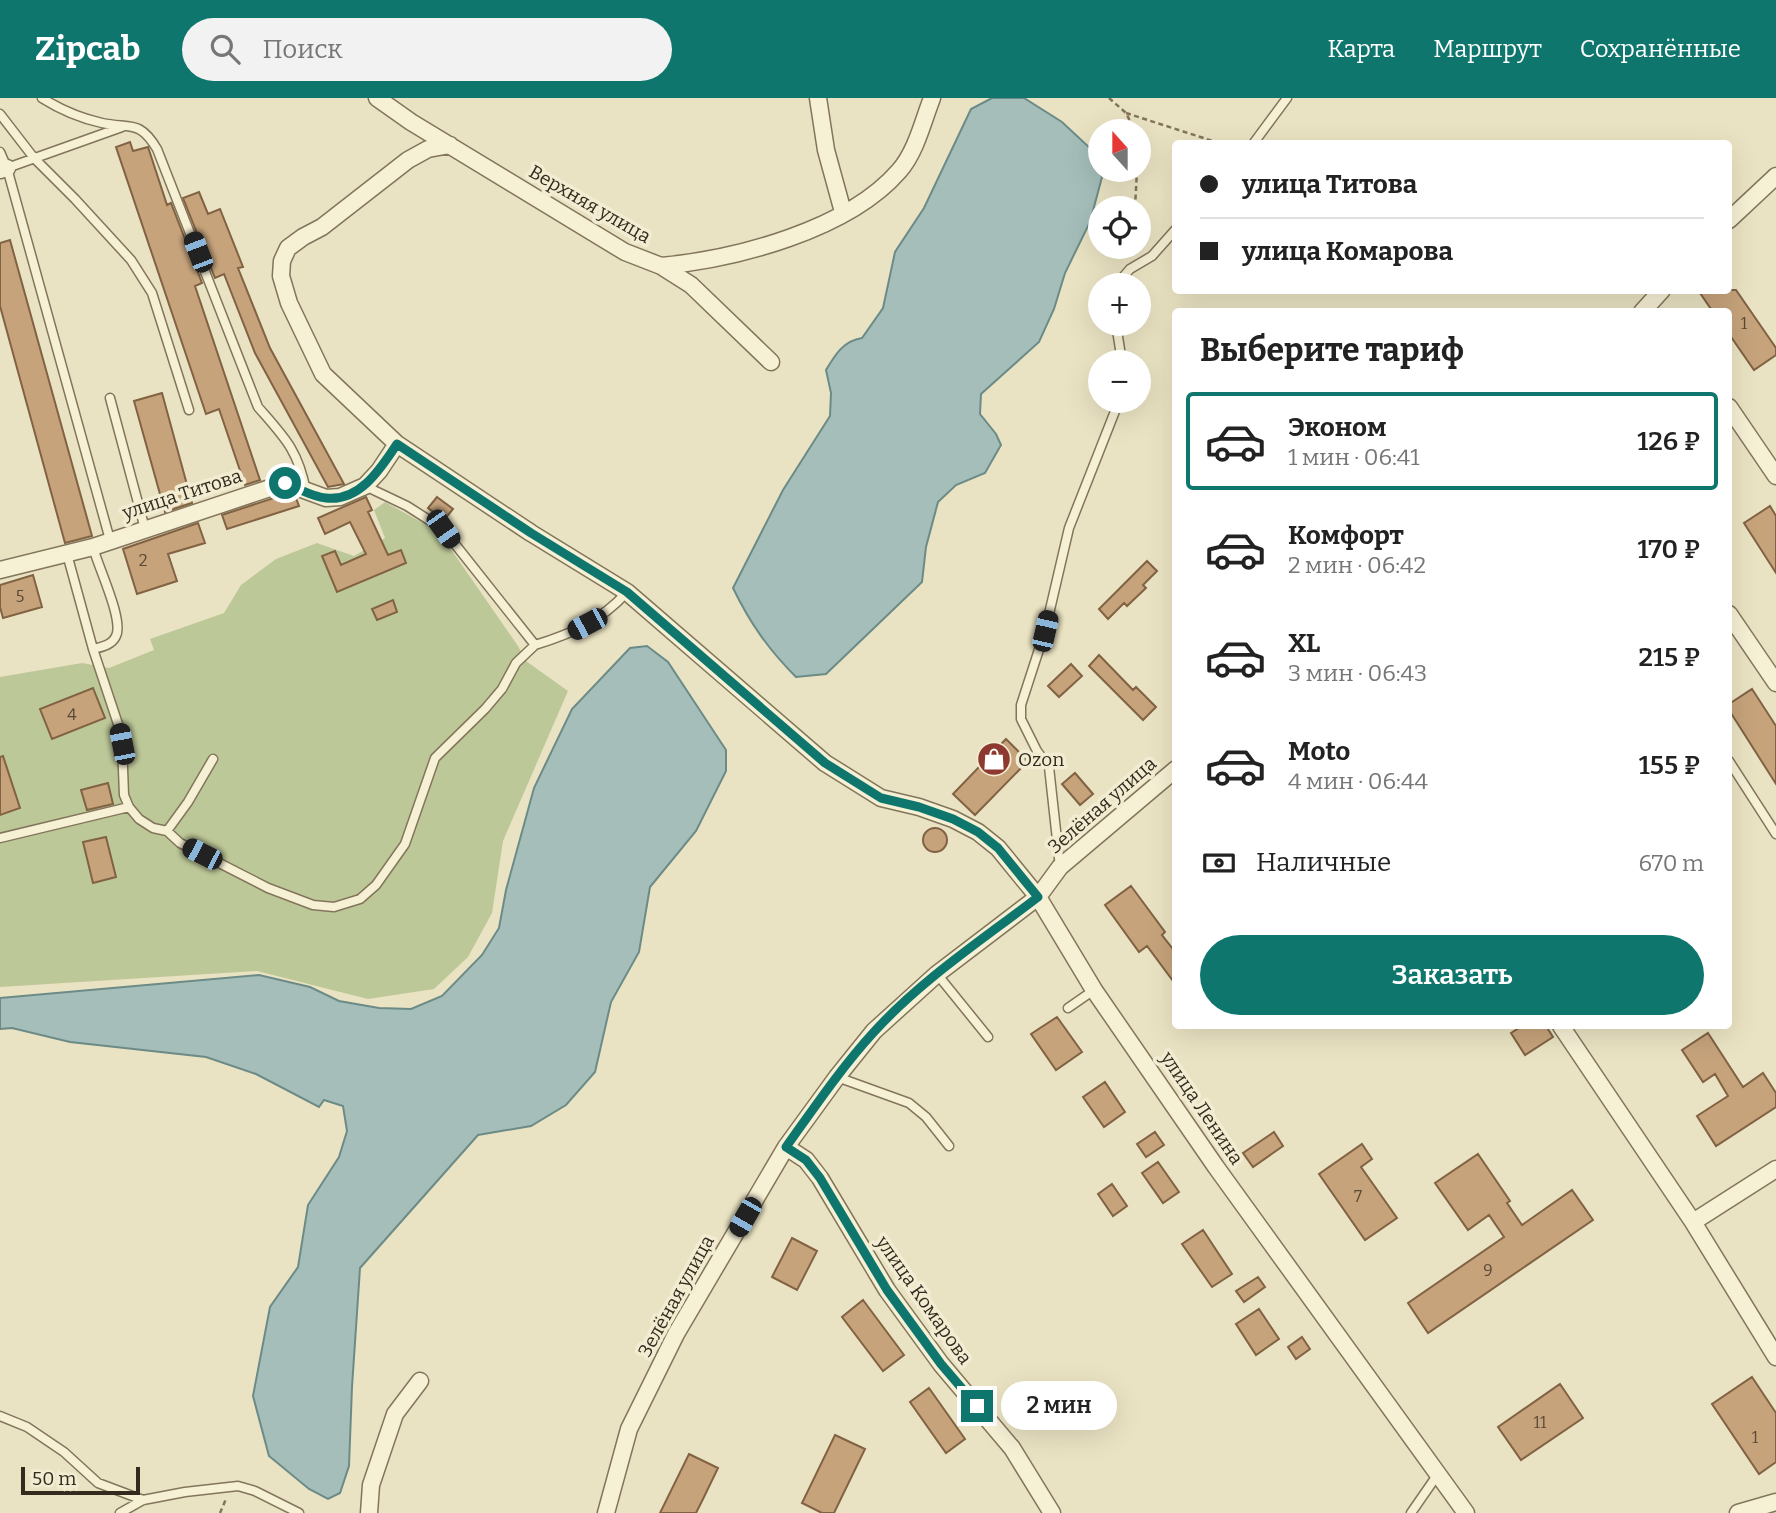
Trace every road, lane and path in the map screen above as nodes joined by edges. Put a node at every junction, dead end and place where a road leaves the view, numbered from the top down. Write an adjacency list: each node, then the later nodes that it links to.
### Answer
1 (42, 98): 11 (lane)
2 (377, 98): 10 (street, Верхняя улица)
3 (818, 98): 20 (street)
4 (932, 98): 20 (street)
5 (1109, 98): 7 (path)
6 (1287, 98): 13 (lane)
7 (1126, 113): 9 (path); 12 (path)
8 (0, 114): 16 (lane)
9 (1129, 119)
10 (411, 122): 14 (street, Верхняя улица); 17 (street)
11 (129, 125): 16 (lane); 33 (lane)
12 (1210, 140)
13 (1256, 140)
14 (450, 145): 17 (street, улица Ленина); 23 (street, Верхняя улица)
15 (0, 152): 18 (lane)
16 (34, 158): 18 (lane); 27 (lane)
17 (408, 160): 30 (street, улица Ленина)
18 (3, 169): 35 (lane)
19 (1776, 176): 21 (street)
20 (843, 212): 23 (street)
21 (1732, 217)
22 (1172, 234): 24 (lane)
23 (661, 266): 25 (street, Верхняя улица)
24 (1126, 273)
25 (771, 362)
26 (110, 398): 34 (lane)
27 (189, 410)
28 (1732, 411): 31 (street)
29 (1114, 413): 51 (lane)
30 (397, 444): 32 (street); 39 (street, улица Ленина)
31 (1776, 476)
32 (365, 486): 33 (street, улица Титова); 41 (lane)
33 (306, 491): 34 (street, улица Титова)
34 (145, 529): 35 (street, улица Титова)
35 (110, 540): 36 (street, улица Титова)
36 (93, 547): 37 (street, улица Титова); 42 (lane)
37 (66, 554): 38 (street, улица Титова); 42 (lane)
38 (0, 570)
39 (627, 592): 41 (lane); 52 (street, улица Ленина)
40 (1732, 618): 43 (street)
41 (534, 645): 49 (lane)
42 (93, 649): 47 (lane)
43 (1776, 683)
44 (213, 759): 49 (lane)
45 (1732, 765): 48 (lane)
46 (1172, 772): 51 (street, Зелёная улица)
47 (129, 807): 49 (lane); 50 (lane)
48 (1775, 827)
49 (167, 831)
50 (0, 838)
51 (1060, 867): 52 (street, Зелёная улица)
52 (1038, 897): 53 (street, Зелёная улица); 54 (street, улица Ленина)
53 (937, 974): 57 (lane); 58 (street, Зелёная улица)
54 (1094, 990): 55 (lane); 66 (street, улица Ленина)
55 (1068, 1008)
56 (1563, 1029): 62 (street)
57 (988, 1037)
58 (837, 1077): 59 (lane); 60 (street, Зелёная улица)
59 (949, 1146)
60 (786, 1147): 72 (street, Зелёная улица); 73 (street, улица Комарова)
61 (1776, 1169): 62 (street)
62 (1693, 1222): 63 (street)
63 (1776, 1357)
64 (420, 1381): 71 (street)
65 (0, 1416): 67 (lane)
66 (1437, 1474): 74 (lane); 75 (street, улица Ленина)
67 (143, 1500): 69 (lane); 70 (lane)
68 (1776, 1502): 76 (street)
69 (120, 1513)
70 (299, 1513)
71 (369, 1513)
72 (606, 1513)
73 (1052, 1513)
74 (1410, 1513)
75 (1466, 1513)
76 (1738, 1513)

